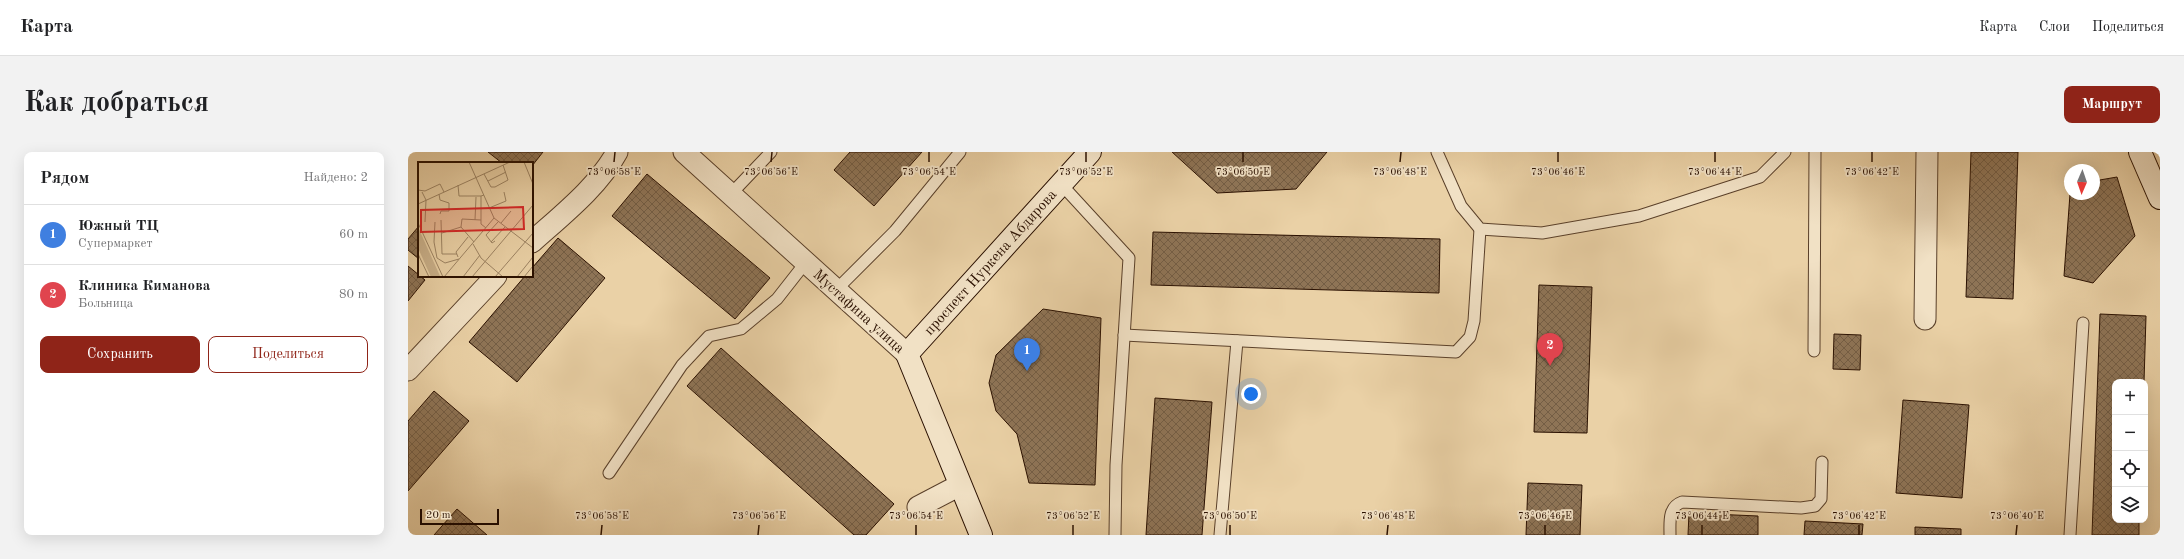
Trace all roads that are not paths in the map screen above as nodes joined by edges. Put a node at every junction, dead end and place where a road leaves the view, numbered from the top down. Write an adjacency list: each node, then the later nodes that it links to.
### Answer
1 (617, 152): 15 (street)
2 (684, 152): 12 (street, Мустафина улица)
3 (771, 152): 12 (lane)
4 (960, 152): 18 (lane)
5 (1090, 152): 11 (main road, проспект Нуркена Абдирова)
6 (1437, 152): 14 (lane)
7 (1786, 152): 14 (lane)
8 (1815, 152): 23 (lane)
9 (1927, 152): 19 (street)
10 (2140, 152): 13 (main road)
11 (1061, 184): 21 (lane); 24 (main road, проспект Нуркена Абдирова)
12 (731, 194): 16 (street, Мустафина улица)
13 (2160, 198)
14 (1480, 229): 22 (lane)
15 (533, 241)
16 (806, 262): 18 (street, Мустафина улица); 27 (lane)
17 (495, 277): 25 (street)
18 (836, 290): 24 (street, Мустафина улица)
19 (1925, 319)
20 (2083, 323): 34 (lane)
21 (1124, 335): 22 (lane); 31 (lane)
22 (1237, 341): 32 (lane)
23 (1814, 351)
24 (907, 354): 28 (main road, Мустафина улица)
25 (408, 370)
26 (1822, 462): 33 (lane)
27 (609, 473)
28 (960, 484): 29 (street); 30 (main road, Мустафина улица)
29 (918, 507)
30 (981, 535)
31 (1115, 535)
32 (1220, 535)
33 (1670, 535)
34 (2070, 535)

